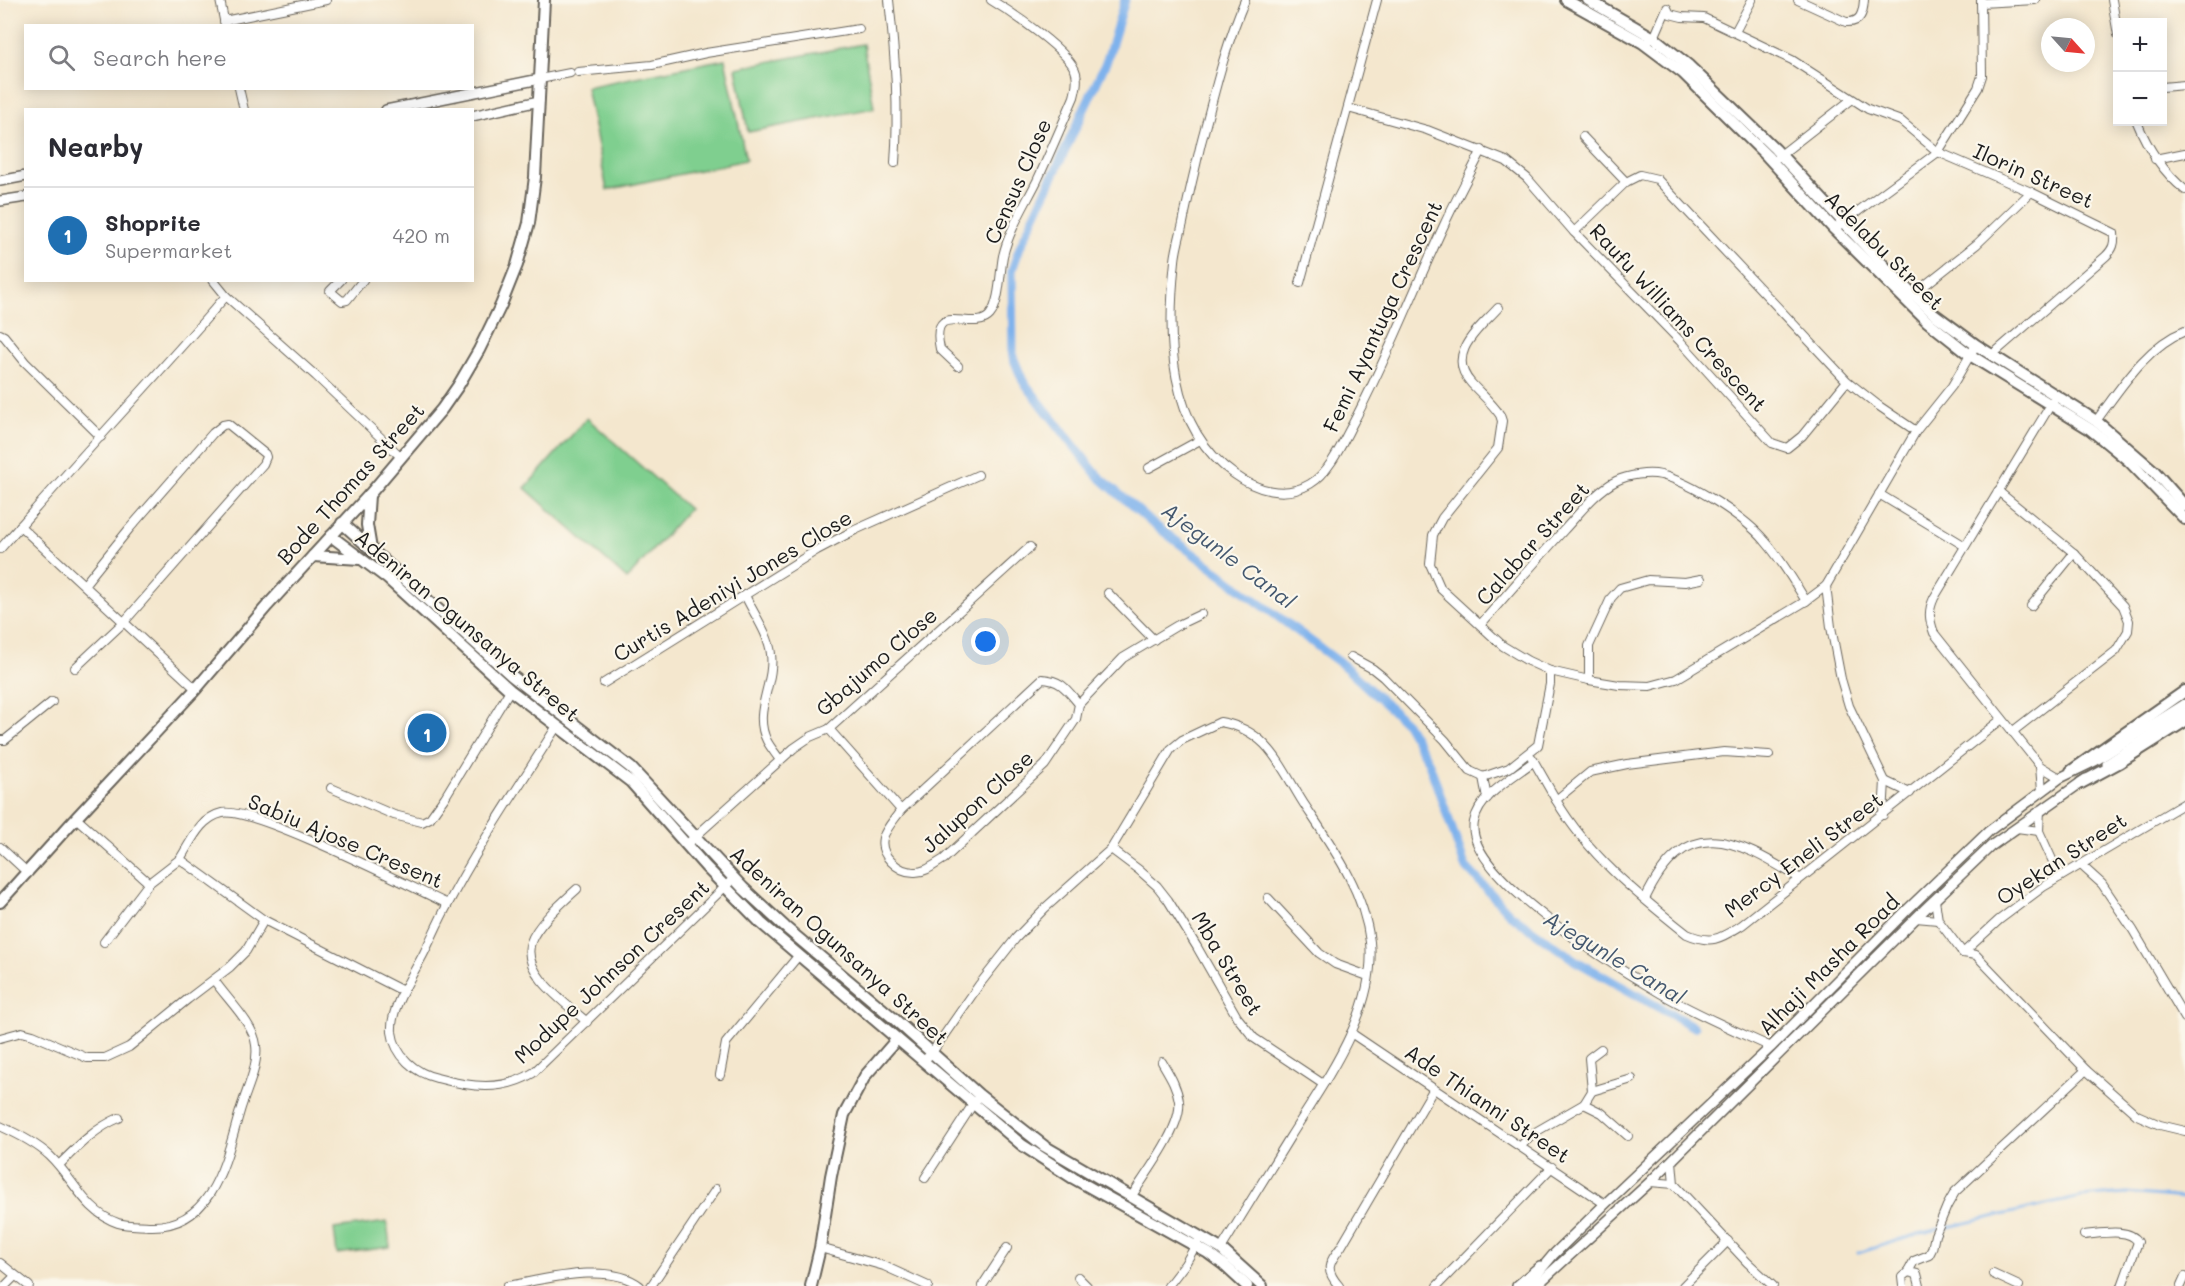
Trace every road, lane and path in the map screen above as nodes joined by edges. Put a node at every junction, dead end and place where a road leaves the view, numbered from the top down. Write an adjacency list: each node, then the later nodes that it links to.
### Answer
1 (220, 0): 18 (street)
2 (326, 0): 18 (street)
3 (544, 0): 22 (main road, Bode Thomas Street)
4 (889, 0): 39 (street)
5 (991, 0): 61 (street, Census Close)
6 (1245, 0): 67 (street, Femi Ayantuga Crescent)
7 (1377, 0): 30 (street)
8 (1566, 0): 21 (main road, Adelabu Street)
9 (1588, 0): 21 (main road, Adelabu Street)
10 (1752, 0): 20 (street)
11 (1798, 0): 12 (street)
12 (1864, 0)
13 (2035, 0): 15 (street)
14 (2112, 0): 17 (street)
15 (1981, 2): 35 (street)
16 (1667, 4): 20 (street, Ilorin Street); 21 (street)
17 (2115, 18)
18 (225, 23)
19 (859, 29): 22 (street)
20 (1735, 32): 26 (street, Ilorin Street)
21 (1649, 41): 37 (main road, Adelabu Street)
22 (540, 79): 27 (main road, Bode Thomas Street); 29 (street)
23 (2185, 85): 24 (street)
24 (2167, 87)
25 (239, 90): 28 (street)
26 (1851, 100): 35 (street, Ilorin Street); 37 (street)
27 (539, 101): 31 (street); 68 (main road, Bode Thomas Street)
28 (244, 108)
29 (396, 108)
30 (1348, 108): 34 (street); 52 (street)
31 (474, 116)
32 (2139, 126): 38 (street)
33 (1583, 136): 42 (street)
34 (1482, 150): 48 (street); 67 (street, Femi Ayantuga Crescent)
35 (1938, 152): 44 (street, Ilorin Street); 47 (street)
36 (2185, 153): 38 (street)
37 (1777, 159): 47 (main road, Adelabu Street)
38 (2155, 159): 43 (street)
39 (895, 163)
40 (24, 176): 41 (street)
41 (0, 181)
42 (1626, 182): 48 (street, Raufu Williams Crescent); 62 (street)
43 (2185, 190)
44 (2031, 192): 54 (street); 60 (street, Ilorin Street)
45 (24, 197): 46 (street)
46 (0, 201)
47 (1838, 225): 54 (main road, Adelabu Street)
48 (1574, 232): 62 (street, Raufu Williams Crescent)
49 (215, 282): 53 (street)
50 (339, 282): 51 (street)
51 (361, 282)
52 (1300, 283)
53 (226, 296): 66 (street); 68 (street)
54 (1909, 298): 58 (main road, Adelabu Street); 59 (main road, Adelabu Street)
55 (1498, 308): 95 (street)
56 (2185, 331): 64 (street)
57 (0, 334): 66 (street)
58 (1976, 345): 59 (street); 60 (main road, Adelabu Street)
59 (1970, 355): 63 (main road, Adelabu Street); 65 (street)
60 (1992, 356): 63 (main road, Adelabu Street)
61 (958, 366)
62 (1847, 381): 65 (street)
63 (2054, 400): 64 (main road, Adelabu Street); 71 (street); 75 (main road, Adelabu Street)
64 (2096, 421): 74 (main road, Adelabu Street)
65 (1916, 430): 72 (street)
66 (101, 437): 77 (street)
67 (1200, 440): 69 (street)
68 (401, 457): 73 (main road, Bode Thomas Street)
69 (1149, 468)
70 (978, 475): 90 (street, Curtis Adeniyi Jones Close)
71 (1998, 491): 79 (street); 83 (street)
72 (1879, 494): 79 (street); 88 (street)
73 (369, 495): 76 (main road, Bode Thomas Street); 82 (main road)
74 (2185, 506)
75 (2185, 519)
76 (342, 523): 78 (main road, Bode Thomas Street); 82 (main road, Adeniran Ogunsanya Street)
77 (20, 526): 81 (street); 87 (street)
78 (331, 536): 84 (main road, Bode Thomas Street); 85 (main road, Adeniran Ogunsanya Street)
79 (1965, 546): 111 (street)
80 (1030, 547): 115 (street, Gbajumo Close)
81 (0, 549)
82 (371, 549): 97 (main road, Adeniran Ogunsanya Street)
83 (2074, 553): 92 (street); 116 (street)
84 (313, 556): 85 (main road); 104 (main road, Bode Thomas Street)
85 (363, 560): 99 (main road, Adeniran Ogunsanya Street)
86 (1701, 579): 102 (street)
87 (84, 585): 94 (street); 94 (street)
88 (1826, 586): 91 (street); 126 (street)
89 (1108, 593): 96 (street)
90 (745, 595): 103 (street, Curtis Adeniyi Jones Close); 120 (street)
91 (1806, 601): 95 (street, Calabar Street); 102 (street)
92 (2031, 606)
93 (1202, 614): 96 (street, Jalupon Close)
94 (124, 622): 100 (street); 104 (street)
95 (1481, 624): 101 (street)
96 (1154, 640): 108 (street, Jalupon Close)
97 (483, 649): 99 (main road); 140 (main road, Adeniran Ogunsanya Street)
98 (1351, 657): 124 (street)
99 (475, 659): 105 (main road, Adeniran Ogunsanya Street)
100 (75, 668)
101 (1550, 671): 102 (street); 118 (street)
102 (1589, 680)
103 (604, 683)
104 (196, 689): 137 (main road, Bode Thomas Street)
105 (510, 690): 114 (main road, Adeniran Ogunsanya Street); 128 (street)
106 (2185, 692): 123 (main road)
107 (52, 702): 117 (street)
108 (1079, 704): 134 (street, Jalupon Close); 134 (street, Jalupon Close)
109 (2185, 704): 113 (street, Alhaji Masha Road)
110 (2185, 713): 113 (street, Alhaji Masha Road)
111 (2002, 719): 116 (street); 130 (street, Mercy Eneli Street)
112 (2185, 721): 127 (main road)
113 (2160, 725): 123 (street, Alhaji Masha Road); 127 (street, Alhaji Masha Road)
114 (557, 726): 140 (main road, Adeniran Ogunsanya Street); 156 (street, Modupe Johnson Cresent)
115 (829, 729): 120 (street, Gbajumo Close); 134 (street, Jalupon Close)
116 (2012, 732): 122 (street)
117 (0, 740)
118 (1529, 753): 121 (street, Mercy Eneli Street); 124 (street)
119 (1769, 755): 132 (street)
120 (780, 760): 140 (street, Gbajumo Close)
121 (1534, 761): 131 (street); 132 (street, Mercy Eneli Street)
122 (2040, 766): 125 (street); 129 (street)
123 (2071, 771): 125 (street, Alhaji Masha Road)
124 (1483, 777): 131 (street)
125 (2060, 778): 129 (street, Alhaji Masha Road)
126 (1885, 781): 130 (street); 136 (street)
127 (2081, 783): 135 (street, Alhaji Masha Road)
128 (331, 788)
129 (2042, 791): 172 (street, Alhaji Masha Road)
130 (1910, 794): 136 (street, Mercy Eneli Street)
131 (1487, 798): 172 (street)
132 (1556, 800): 153 (street, Mercy Eneli Street)
133 (2185, 803): 144 (street, Oyekan Street)
134 (901, 810)
135 (2040, 810): 138 (street, Alhaji Masha Road); 139 (street)
136 (1883, 815): 148 (street, Mercy Eneli Street)
137 (76, 818): 145 (main road, Bode Thomas Street); 149 (street)
138 (2017, 828): 139 (street); 154 (street, Alhaji Masha Road)
139 (2039, 831): 146 (street)
140 (691, 840): 147 (main road, Adeniran Ogunsanya Street); 150 (main road, Adeniran Ogunsanya Street)
141 (0, 847): 145 (street)
142 (1111, 849): 163 (street); 173 (street); 178 (street, Mba Street)
143 (180, 859): 149 (street, Sabiu Ajose Cresent); 156 (street, Sabiu Ajose Cresent); 158 (street)
144 (2081, 865): 146 (street, Oyekan Street); 166 (street)
145 (28, 873): 155 (main road, Bode Thomas Street)
146 (2060, 877): 161 (street, Oyekan Street)
147 (734, 878): 150 (street, Modupe Johnson Cresent); 173 (main road, Adeniran Ogunsanya Street)
148 (1799, 878): 153 (street, Mercy Eneli Street); 153 (street)
149 (149, 883): 160 (street, Sabiu Ajose Cresent)
150 (725, 887): 162 (main road, Adeniran Ogunsanya Street); 167 (street, Modupe Johnson Cresent)
151 (577, 889): 167 (street)
152 (1268, 898): 163 (street)
153 (1645, 899)
154 (1935, 900): 157 (street, Alhaji Masha Road); 159 (street)
155 (0, 903)
156 (448, 904): 165 (street, Modupe Johnson Cresent)
157 (1916, 918): 159 (street); 188 (street, Alhaji Masha Road)
158 (264, 920): 164 (street); 165 (street)
159 (1938, 920): 161 (street)
160 (104, 942)
161 (1963, 953): 175 (street)
162 (799, 955): 170 (main road, Adeniran Ogunsanya Street); 176 (street)
163 (1368, 976): 168 (street)
164 (214, 980): 169 (street); 189 (street)
165 (403, 990): 167 (street, Modupe Johnson Cresent)
166 (2185, 1018)
167 (586, 1022)
168 (1351, 1033): 178 (street); 179 (street, Ade Thianni Street)
169 (0, 1038)
170 (897, 1039): 173 (main road, Adeniran Ogunsanya Street); 200 (main road)
171 (1601, 1049): 180 (street)
172 (1768, 1050): 196 (street, Alhaji Masha Road)
173 (927, 1057): 181 (main road, Adeniran Ogunsanya Street)
174 (1162, 1062): 195 (street)
175 (2086, 1070): 185 (street); 206 (street)
176 (720, 1075)
177 (1632, 1079): 180 (street)
178 (1323, 1084): 202 (street)
179 (1434, 1090): 187 (street, Ade Thianni Street); 223 (street)
180 (1592, 1091): 182 (street)
181 (976, 1100): 191 (street); 195 (main road, Adeniran Ogunsanya Street); 198 (main road, Adeniran Ogunsanya Street)
182 (1584, 1104): 186 (street); 187 (street)
183 (119, 1118): 189 (street)
184 (0, 1126): 189 (street)
185 (2185, 1131)
186 (1629, 1136)
187 (1521, 1146): 190 (street, Ade Thianni Street)
188 (1672, 1161): 192 (street, Alhaji Masha Road); 193 (street)
189 (58, 1165)
190 (1552, 1167): 196 (street, Ade Thianni Street); 224 (street)
191 (925, 1178)
192 (1650, 1182): 193 (street); 204 (street, Alhaji Masha Road)
193 (1674, 1184): 199 (street)
194 (716, 1189): 216 (street)
195 (1131, 1197): 198 (main road, Adeniran Ogunsanya Street)
196 (1605, 1203): 203 (street, Alhaji Masha Road)
197 (2084, 1235): 234 (street)
198 (1198, 1241): 202 (main road, Adeniran Ogunsanya Street); 221 (street); 222 (main road, Adeniran Ogunsanya Street)
199 (1728, 1241): 229 (street); 230 (street)
200 (820, 1248): 217 (main road); 218 (street)
201 (1007, 1248): 219 (street)
202 (1221, 1249): 211 (main road, Adeniran Ogunsanya Street)
203 (1553, 1255): 225 (street); 226 (street, Alhaji Masha Road)
204 (1564, 1260): 227 (street, Alhaji Masha Road); 228 (street)
205 (0, 1263): 208 (street)
206 (1908, 1272): 231 (street); 232 (street)
207 (1993, 1274): 233 (street)
208 (15, 1276): 212 (street); 213 (street)
209 (1078, 1277): 220 (street)
210 (2185, 1277): 235 (street)
211 (1258, 1285)
212 (5, 1286)
213 (29, 1286)
214 (507, 1286): 215 (street)
215 (640, 1286)
216 (651, 1286)
217 (811, 1286)
218 (927, 1286)
219 (982, 1286)
220 (1087, 1286)
221 (1168, 1286)
222 (1247, 1286)
223 (1339, 1286)
224 (1437, 1286)
225 (1517, 1286)
226 (1527, 1286)
227 (1536, 1286)
228 (1543, 1286)
229 (1683, 1286)
230 (1773, 1286)
231 (1903, 1286)
232 (1920, 1286)
233 (2019, 1286)
234 (2122, 1286)
235 (2181, 1286)

